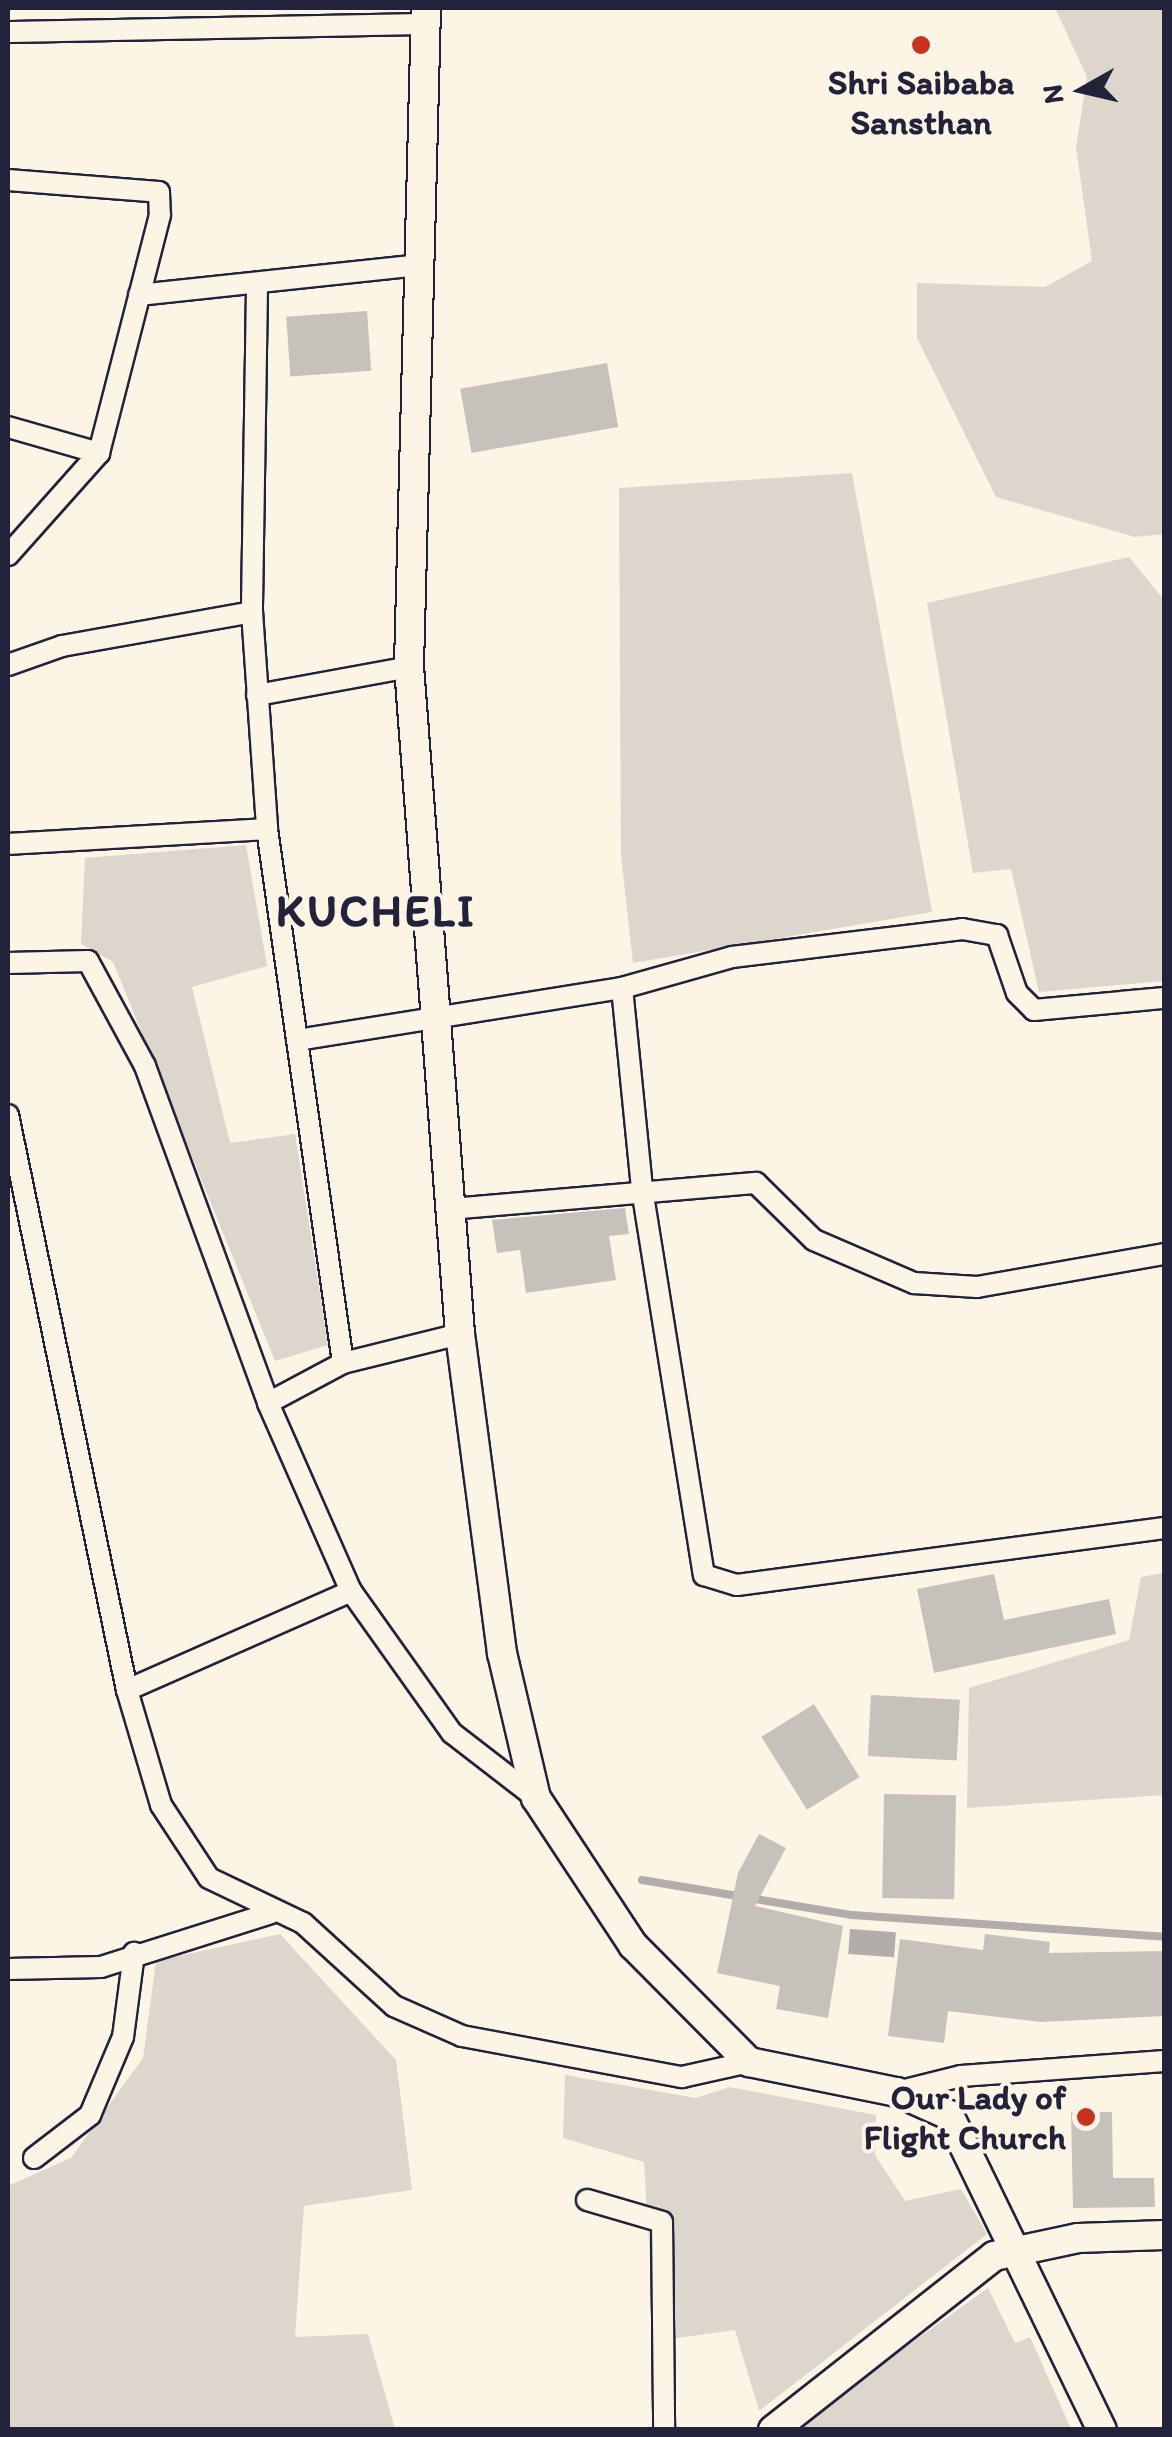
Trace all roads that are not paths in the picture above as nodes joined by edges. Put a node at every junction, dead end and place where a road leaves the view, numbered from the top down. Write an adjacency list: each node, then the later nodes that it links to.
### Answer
1 (426, 16): 2 (street); 4 (street)
2 (8, 32)
3 (8, 180): 6 (street)
4 (420, 265): 5 (street); 12 (street)
5 (257, 288): 6 (street); 10 (street)
6 (140, 295): 8 (street)
7 (8, 427): 8 (street)
8 (99, 453): 9 (street)
9 (8, 555)
10 (252, 612): 11 (street); 13 (street)
11 (8, 665)
12 (409, 666): 13 (street); 19 (street)
13 (257, 695): 14 (street)
14 (267, 829): 15 (street); 20 (street)
15 (8, 844)
16 (8, 963): 27 (street)
17 (622, 988): 18 (street); 19 (street); 22 (street)
18 (1164, 998)
19 (437, 1014): 20 (street); 23 (street)
20 (297, 1040): 26 (street)
21 (8, 1115): 30 (street)
22 (642, 1189): 23 (street); 24 (street); 28 (street)
23 (450, 1209): 25 (street)
24 (1164, 1254)
25 (460, 1334): 26 (street); 31 (street)
26 (343, 1363): 27 (street)
27 (268, 1403): 29 (street)
28 (1164, 1528)
29 (351, 1591): 30 (street); 31 (street)
30 (127, 1690): 32 (street)
31 (536, 1798): 35 (street)
32 (271, 1913): 33 (street); 35 (street)
33 (134, 1953): 34 (street); 38 (street)
34 (8, 1969)
35 (749, 2062): 37 (street)
36 (1164, 2062): 37 (street)
37 (897, 2092): 41 (street)
38 (34, 2158)
39 (587, 2200): 42 (street)
40 (1164, 2235): 41 (street)
41 (1019, 2249): 43 (street); 44 (street)
42 (664, 2430)
43 (773, 2430)
44 (1102, 2430)

